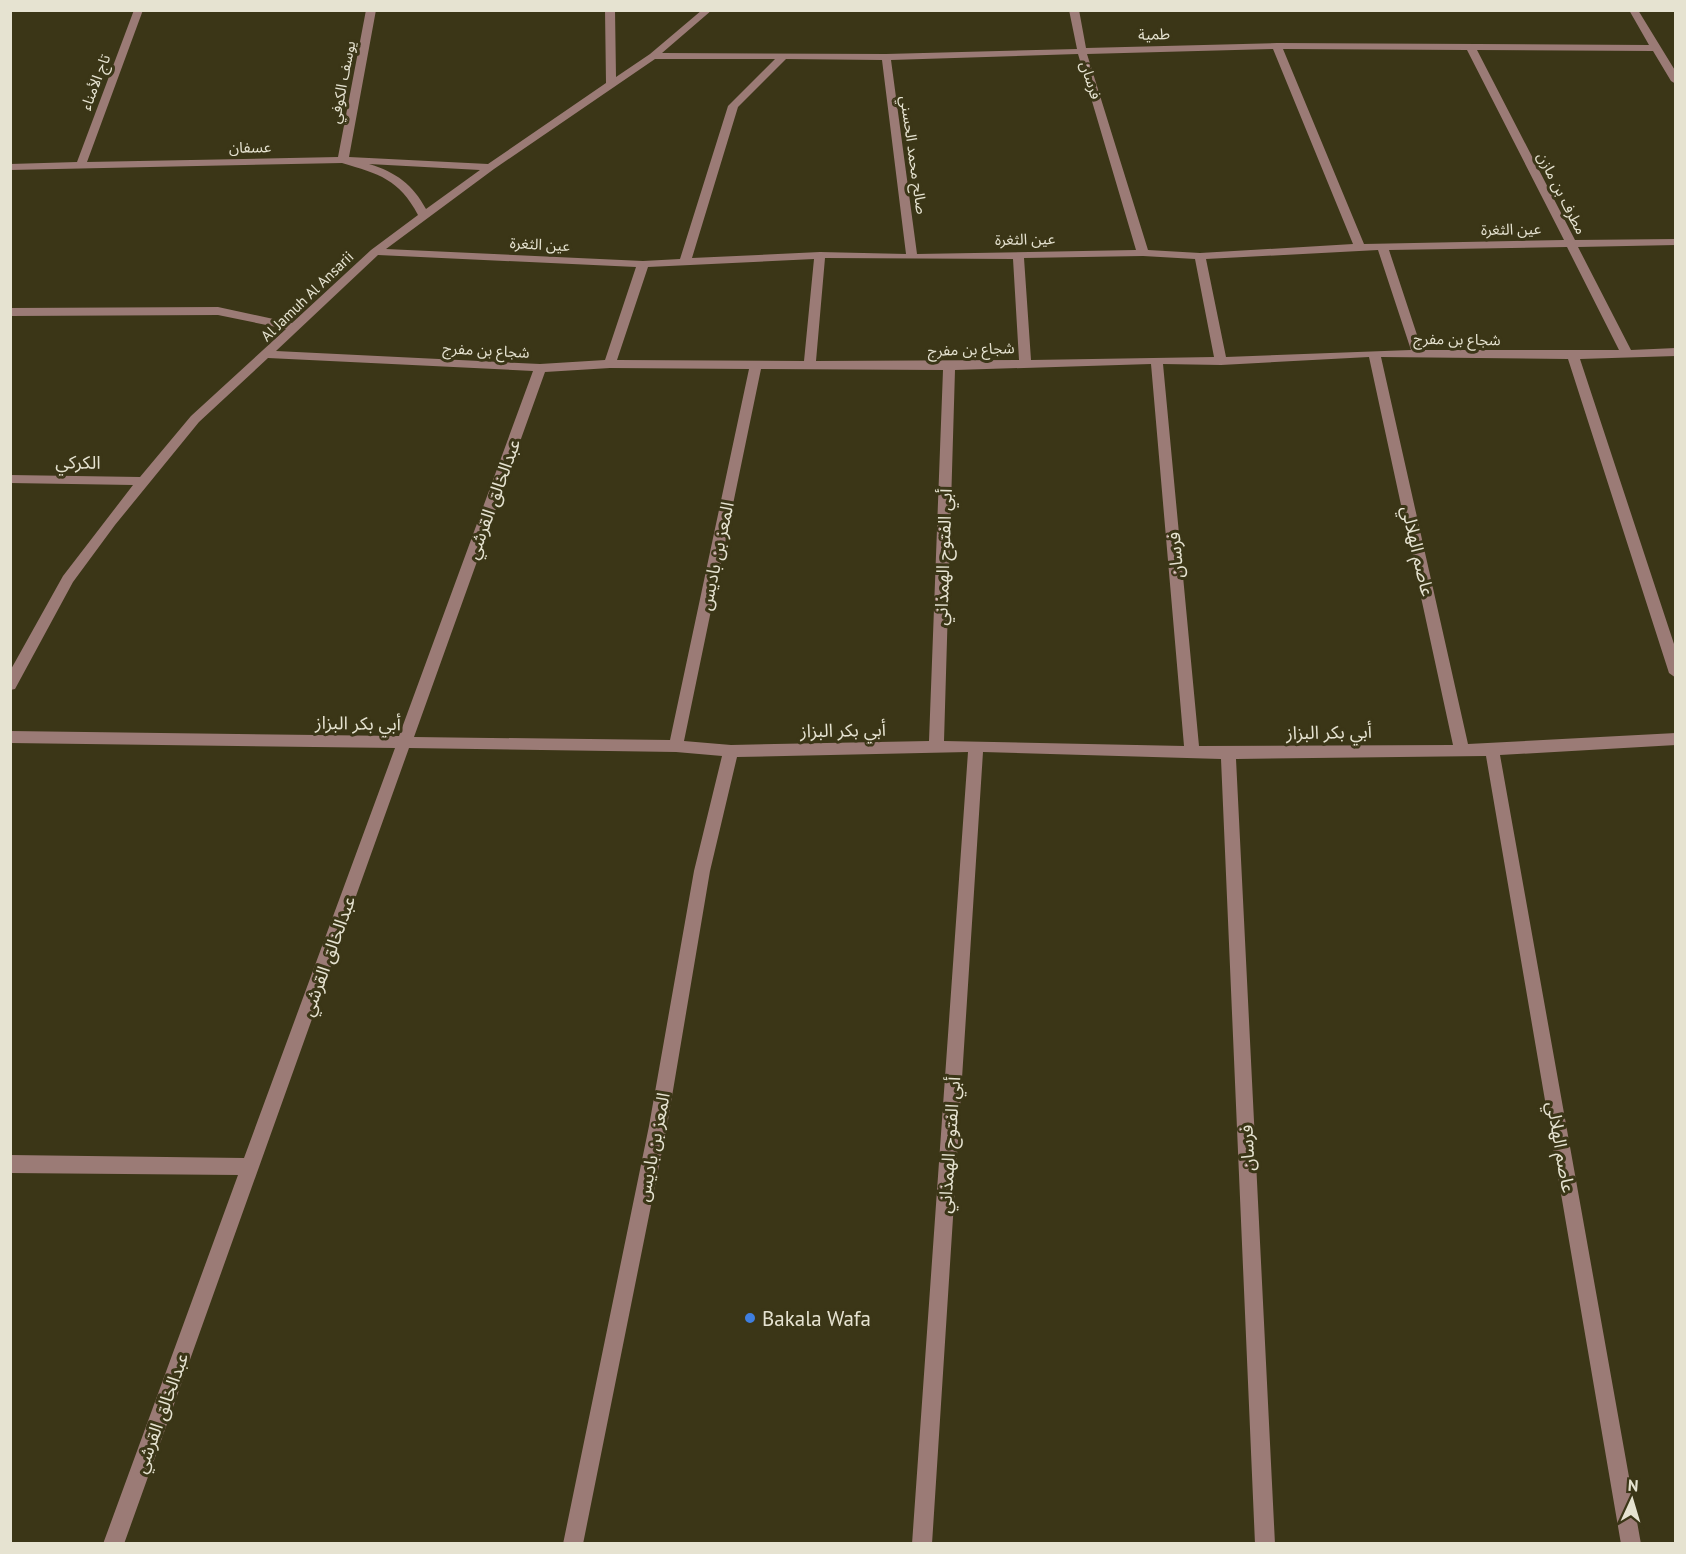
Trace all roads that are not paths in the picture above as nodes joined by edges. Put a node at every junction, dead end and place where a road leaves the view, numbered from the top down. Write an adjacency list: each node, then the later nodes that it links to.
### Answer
1 (139, 10): 17 (street, تاج الأمناء)
2 (371, 10): 16 (street, يوسف الكوفي)
3 (610, 10): 15 (street)
4 (708, 10): 11 (street, Al Jamuh Al Ansarii)
5 (1074, 10): 10 (street, فرسان)
6 (1633, 10): 9 (street)
7 (1276, 46): 8 (street, طمية); 10 (street, طمية); 24 (street)
8 (1471, 48): 9 (street, طمية); 22 (street, مطرف بن مازن)
9 (1656, 48): 14 (street)
10 (1082, 52): 13 (street, طمية); 26 (street, فرسان)
11 (653, 56): 12 (street, طمية); 15 (street, Al Jamuh Al Ansarii)
12 (783, 57): 13 (street, طمية); 31 (street)
13 (886, 57): 30 (street, صالح محمد الحسني)
14 (1676, 81)
15 (611, 84): 19 (street, Al Jamuh Al Ansarii)
16 (343, 160): 17 (street, عسفان); 19 (street, عسفان); 20 (street)
17 (81, 165): 18 (street, عسفان)
18 (10, 167)
19 (490, 167): 20 (street, Al Jamuh Al Ansarii)
20 (424, 216): 25 (street, Al Jamuh Al Ansarii)
21 (1676, 242): 22 (street, عين الثغرة)
22 (1570, 244): 23 (street, عين الثغرة); 35 (street, مطرف بن مازن)
23 (1382, 246): 24 (street, عين الثغرة); 39 (street)
24 (1360, 247): 29 (street, عين الثغرة)
25 (375, 252): 32 (street, عين الثغرة); 34 (street, Al Jamuh Al Ansarii)
26 (1143, 253): 27 (street, عين الثغرة); 29 (street, عين الثغرة)
27 (1018, 254): 30 (street, عين الثغرة); 43 (street)
28 (820, 255): 30 (street, عين الثغرة); 31 (street, عين الثغرة); 46 (street)
29 (1200, 256): 42 (street)
30 (912, 257)
31 (685, 262): 32 (street, عين الثغرة)
32 (643, 264): 44 (street)
33 (10, 312): 34 (street)
34 (296, 327): 38 (street, Al Jamuh Al Ansarii)
35 (1626, 352): 36 (street, شجاع بن مفرج); 40 (street, شجاع بن مفرج)
36 (1676, 352)
37 (1374, 353): 39 (street, شجاع بن مفرج); 42 (street, شجاع بن مفرج); 59 (street, عاصم الهلالي)
38 (267, 354): 48 (street, شجاع بن مفرج); 50 (street, Al Jamuh Al Ansarii)
39 (1418, 354): 40 (street, شجاع بن مفرج)
40 (1573, 355): 51 (street)
41 (1157, 360): 42 (street, شجاع بن مفرج); 43 (street, شجاع بن مفرج); 62 (street, فرسان)
42 (1221, 361)
43 (1025, 363): 47 (street, شجاع بن مفرج)
44 (610, 364): 45 (street, شجاع بن مفرج); 48 (street, شجاع بن مفرج)
45 (756, 366): 46 (street, شجاع بن مفرج); 56 (street, المعز بن باديس)
46 (810, 366): 47 (street, شجاع بن مفرج)
47 (949, 366): 58 (street, أبي الفتوح الهمذاني)
48 (540, 368): 55 (street, عبدالخالق القرشي)
49 (10, 479): 50 (street, الكركي)
50 (145, 481): 52 (street, Al Jamuh Al Ansarii)
51 (1676, 673)
52 (10, 685)
53 (10, 737): 55 (street, أبي بكر البزاز)
54 (1676, 739): 60 (street, أبي بكر البزاز)
55 (405, 743): 56 (street, أبي بكر البزاز); 65 (street, عبدالخالق القرشي)
56 (676, 746): 61 (street, أبي بكر البزاز)
57 (976, 746): 58 (street, أبي بكر البزاز); 62 (street, أبي بكر البزاز); 68 (street, أبي الفتوح الهمذاني)
58 (936, 748): 61 (street, أبي بكر البزاز)
59 (1462, 750): 60 (street, أبي بكر البزاز); 63 (street, أبي بكر البزاز)
60 (1492, 750): 70 (street, عاصم الهلالي)
61 (731, 751): 67 (street, المعز بن باديس)
62 (1192, 751): 63 (street, أبي بكر البزاز)
63 (1228, 753): 69 (street, فرسان)
64 (10, 1164): 65 (street)
65 (251, 1167): 66 (street, عبدالخالق القرشي)
66 (113, 1544)
67 (573, 1544)
68 (922, 1544)
69 (1265, 1544)
70 (1631, 1544)

